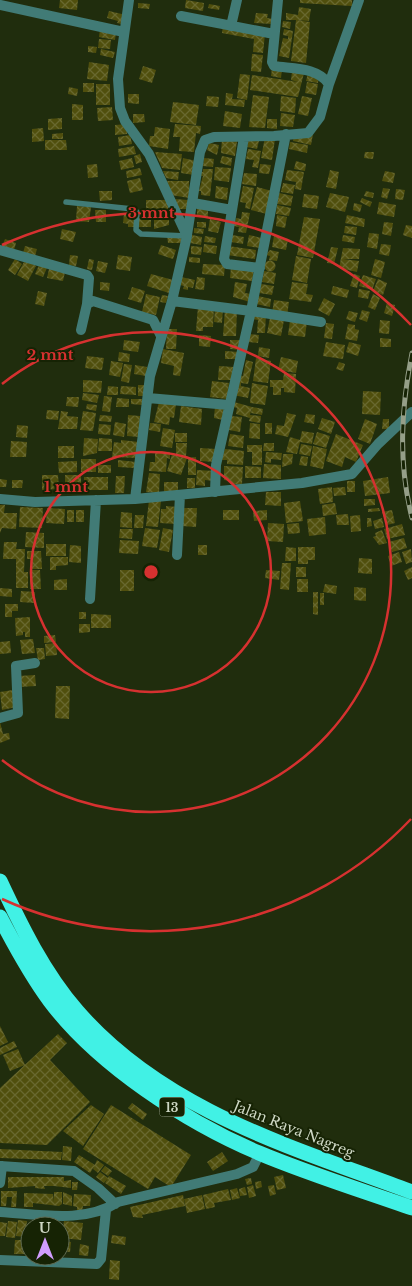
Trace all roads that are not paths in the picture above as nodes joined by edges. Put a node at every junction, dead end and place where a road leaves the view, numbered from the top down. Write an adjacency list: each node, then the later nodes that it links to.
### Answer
1 (129, 0): 8 (street)
2 (236, 0): 7 (street)
3 (278, 0): 9 (street)
4 (359, 0): 10 (street)
5 (0, 5): 8 (street)
6 (182, 16): 7 (street)
7 (231, 26): 9 (street)
8 (124, 32): 16 (street)
9 (274, 34): 10 (street)
10 (328, 84): 11 (street)
11 (286, 134): 12 (street); 18 (street)
12 (244, 137): 14 (street); 15 (street)
13 (66, 202): 16 (lane)
14 (193, 203): 15 (street); 16 (street)
15 (232, 210): 18 (street)
16 (187, 236): 19 (street)
17 (0, 250): 20 (street)
18 (260, 268): 21 (street)
19 (172, 301): 21 (street); 24 (street)
20 (87, 304): 23 (street); 24 (street)
21 (251, 310): 22 (street); 26 (street)
22 (321, 322)
23 (81, 330)
24 (161, 336): 25 (street)
25 (148, 398): 26 (street); 32 (street)
26 (229, 405): 28 (street)
27 (412, 412): 28 (street)
28 (214, 492): 29 (street)
29 (180, 495): 32 (street); 33 (street)
30 (0, 499): 31 (street)
31 (96, 500): 32 (street); 34 (street)
32 (135, 500)
33 (177, 555)
34 (90, 599)
35 (35, 663): 36 (street)
36 (0, 718)
37 (0, 881): 42 (highway, Jalan Raya Nagreg / 13)
38 (0, 917): 39 (highway, 13)
39 (260, 1153): 43 (street); 44 (highway, 13)
40 (1, 1166): 41 (street); 43 (street)
41 (0, 1183)
42 (412, 1192)
43 (115, 1204): 45 (street)
44 (412, 1208)
45 (106, 1210): 46 (street); 47 (street)
46 (0, 1212)
47 (1, 1262)

